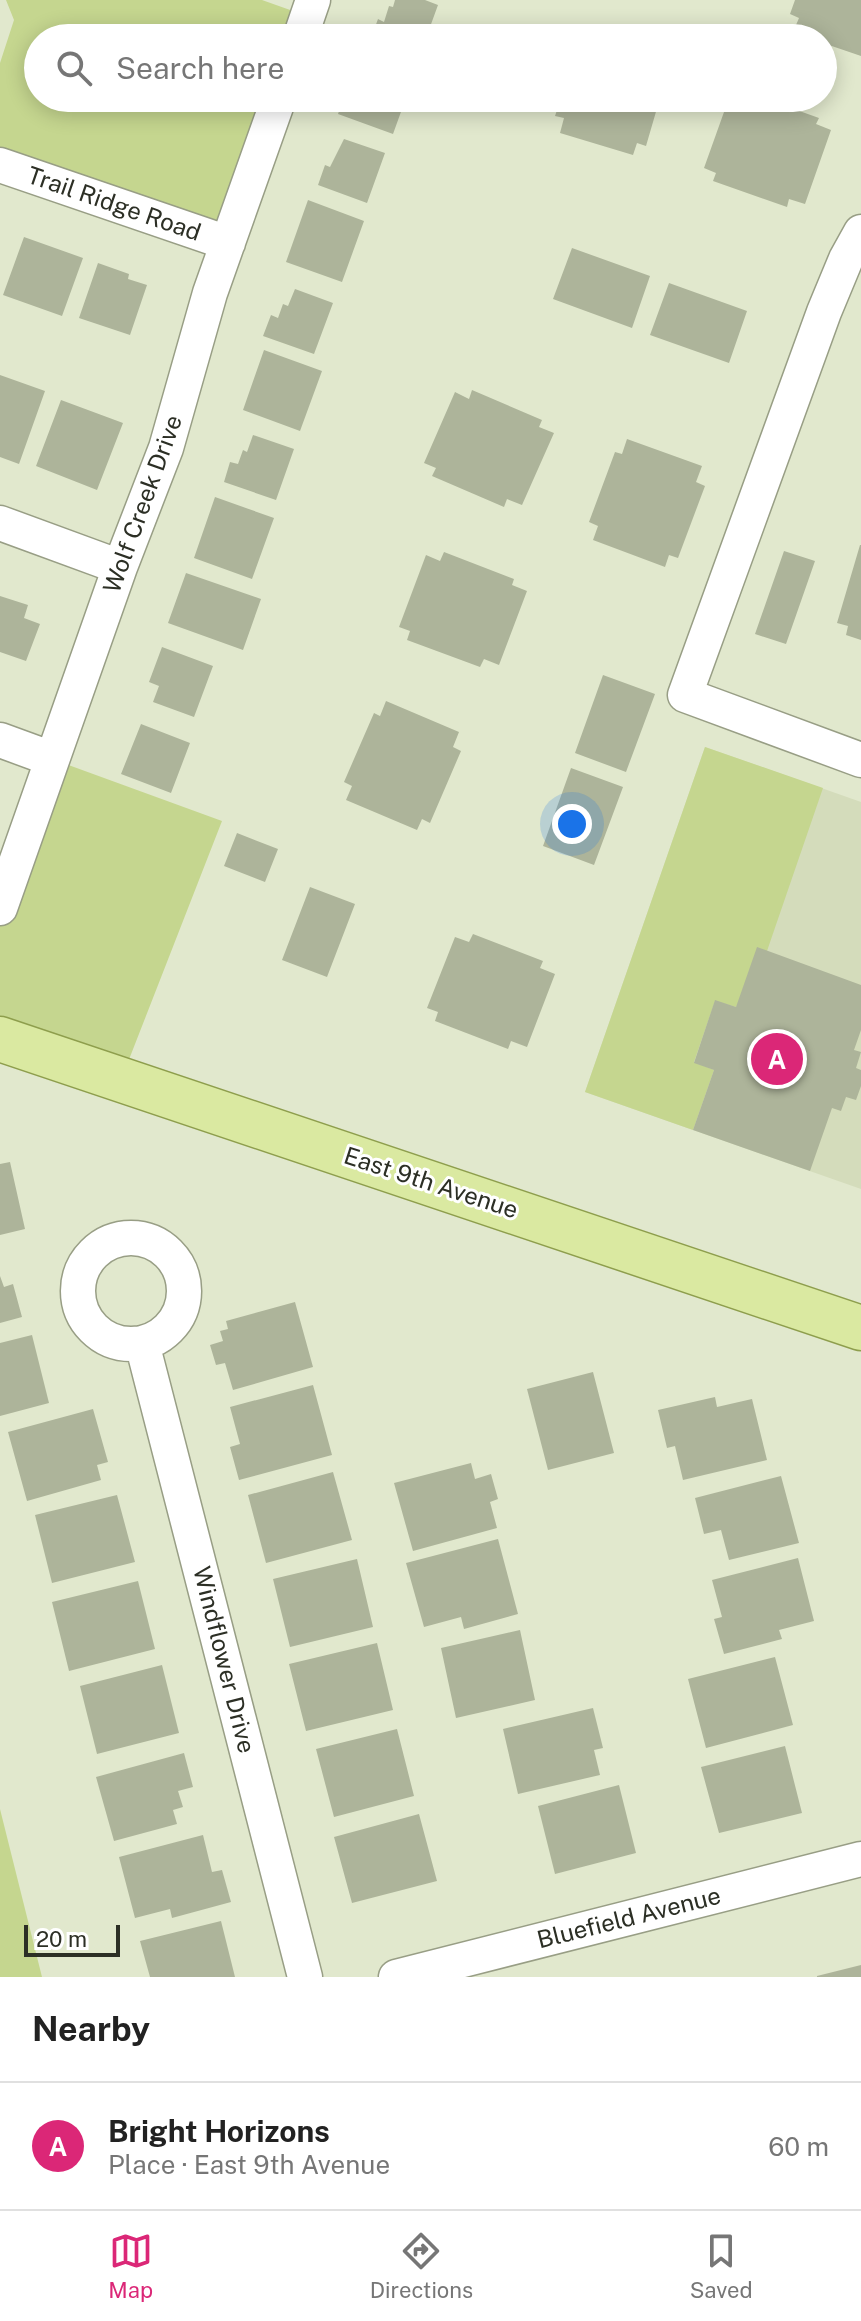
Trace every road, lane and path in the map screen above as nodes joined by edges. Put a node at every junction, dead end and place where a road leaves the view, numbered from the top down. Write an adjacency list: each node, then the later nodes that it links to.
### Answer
1 (313, 0): 2 (street)
2 (305, 24)
3 (274, 112): 6 (street, Wolf Creek Drive)
4 (0, 165): 6 (street, Trail Ridge Road)
5 (861, 232): 11 (street)
6 (228, 243): 8 (street, Wolf Creek Drive)
7 (0, 523): 8 (street)
8 (120, 567): 10 (street, Wolf Creek Drive)
9 (0, 740): 10 (street)
10 (52, 759): 12 (street, Wolf Creek Drive)
11 (861, 760)
12 (0, 908)
13 (0, 1039): 14 (main road, East 9th Avenue)
14 (861, 1328)
15 (142, 1343): 17 (street, Windflower Drive)
16 (861, 1859): 18 (street, Bluefield Avenue)
17 (305, 1977)
18 (396, 1977)

